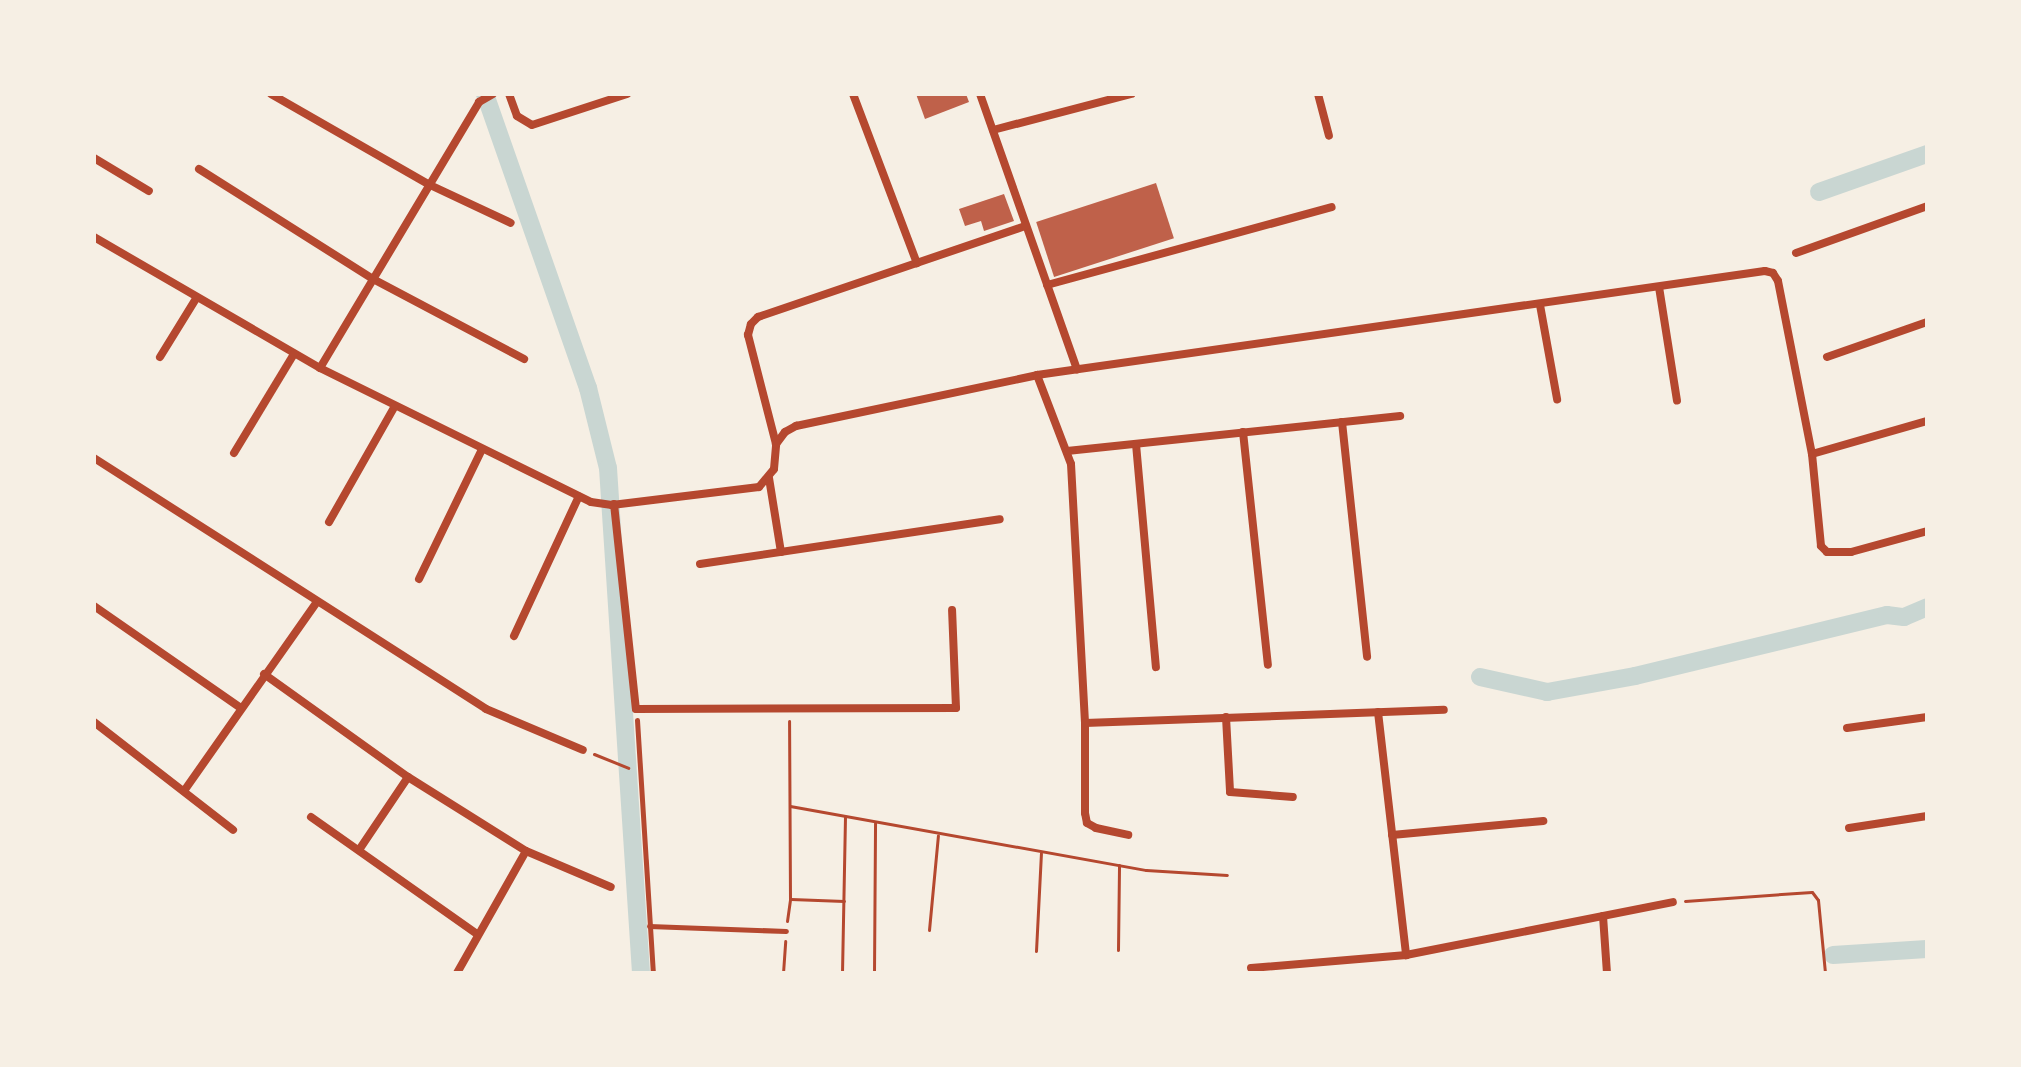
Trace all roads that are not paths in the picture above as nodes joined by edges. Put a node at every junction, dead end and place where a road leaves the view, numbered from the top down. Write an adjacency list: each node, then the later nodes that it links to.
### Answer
1 (271, 94): 14 (street)
2 (493, 94): 9 (street)
3 (509, 94): 4 (street)
4 (627, 94)
5 (853, 94): 22 (street)
6 (980, 94): 10 (street)
7 (1131, 94): 10 (street)
8 (1318, 94): 11 (street)
9 (478, 99): 14 (street)
10 (993, 130): 19 (street)
11 (1329, 136)
12 (94, 158): 15 (street)
13 (199, 169): 23 (street)
14 (430, 185): 18 (street); 23 (street)
15 (149, 191)
16 (1927, 206): 21 (street)
17 (1332, 207): 24 (street)
18 (511, 223)
19 (1026, 226): 22 (street); 24 (street)
20 (94, 237): 26 (street)
21 (1796, 253)
22 (917, 263): 43 (street)
23 (373, 279): 32 (street); 33 (street)
24 (1047, 285): 34 (street)
25 (1659, 287): 27 (street); 37 (street); 48 (street)
26 (197, 297): 29 (street); 30 (street)
27 (1540, 305): 34 (street); 36 (street)
28 (1927, 322): 31 (street)
29 (294, 354): 33 (street); 47 (street)
30 (160, 357)
31 (1827, 357)
32 (524, 359)
33 (320, 368): 38 (street)
34 (1077, 369): 35 (street)
35 (1037, 375): 43 (street); 46 (street)
36 (1557, 399)
37 (1677, 401)
38 (395, 406): 45 (street); 54 (street)
39 (1400, 416): 41 (street)
40 (1927, 421): 48 (street)
41 (1342, 422): 42 (street); 63 (street)
42 (1243, 432): 44 (street); 64 (street)
43 (776, 444): 50 (street)
44 (1136, 444): 46 (street); 65 (street)
45 (482, 449): 51 (street); 58 (street)
46 (1067, 451): 74 (street)
47 (234, 453)
48 (1812, 454): 55 (street)
49 (94, 458): 59 (street)
50 (769, 478): 52 (street); 56 (street)
51 (579, 496): 52 (street); 62 (street)
52 (613, 504): 61 (street)
53 (1000, 519): 56 (street)
54 (329, 522)
55 (1927, 531)
56 (781, 552): 57 (street)
57 (700, 564)
58 (419, 579)
59 (316, 603): 66 (street); 76 (street)
60 (94, 606): 67 (street)
61 (952, 610)
62 (514, 636)
63 (1367, 657)
64 (1268, 665)
65 (1156, 667)
66 (264, 674): 67 (street); 77 (street)
67 (241, 708): 78 (street)
68 (1444, 710): 69 (street)
69 (1378, 712): 70 (street); 86 (street)
70 (1226, 717): 74 (street); 79 (street)
71 (1927, 717): 75 (street)
72 (637, 720): 92 (lane)
73 (94, 722): 78 (street)
74 (1085, 723): 85 (street)
75 (1847, 728)
76 (583, 750)
77 (408, 777): 87 (street); 88 (street)
78 (184, 791): 84 (street)
79 (1293, 797)
80 (1927, 816): 83 (street)
81 (311, 817): 87 (street)
82 (1543, 821): 86 (street)
83 (1849, 828)
84 (233, 830)
85 (1128, 835)
86 (1392, 835): 95 (street)
87 (359, 850): 94 (street)
88 (526, 851): 89 (street); 94 (street)
89 (611, 887)
90 (1673, 902): 91 (street)
91 (1603, 916): 95 (street); 99 (street)
92 (649, 926): 93 (lane); 98 (lane)
93 (786, 931)
94 (478, 935): 97 (street)
95 (1406, 955): 96 (street)
96 (1251, 968)
97 (457, 973)
98 (653, 973)
99 (1607, 973)

